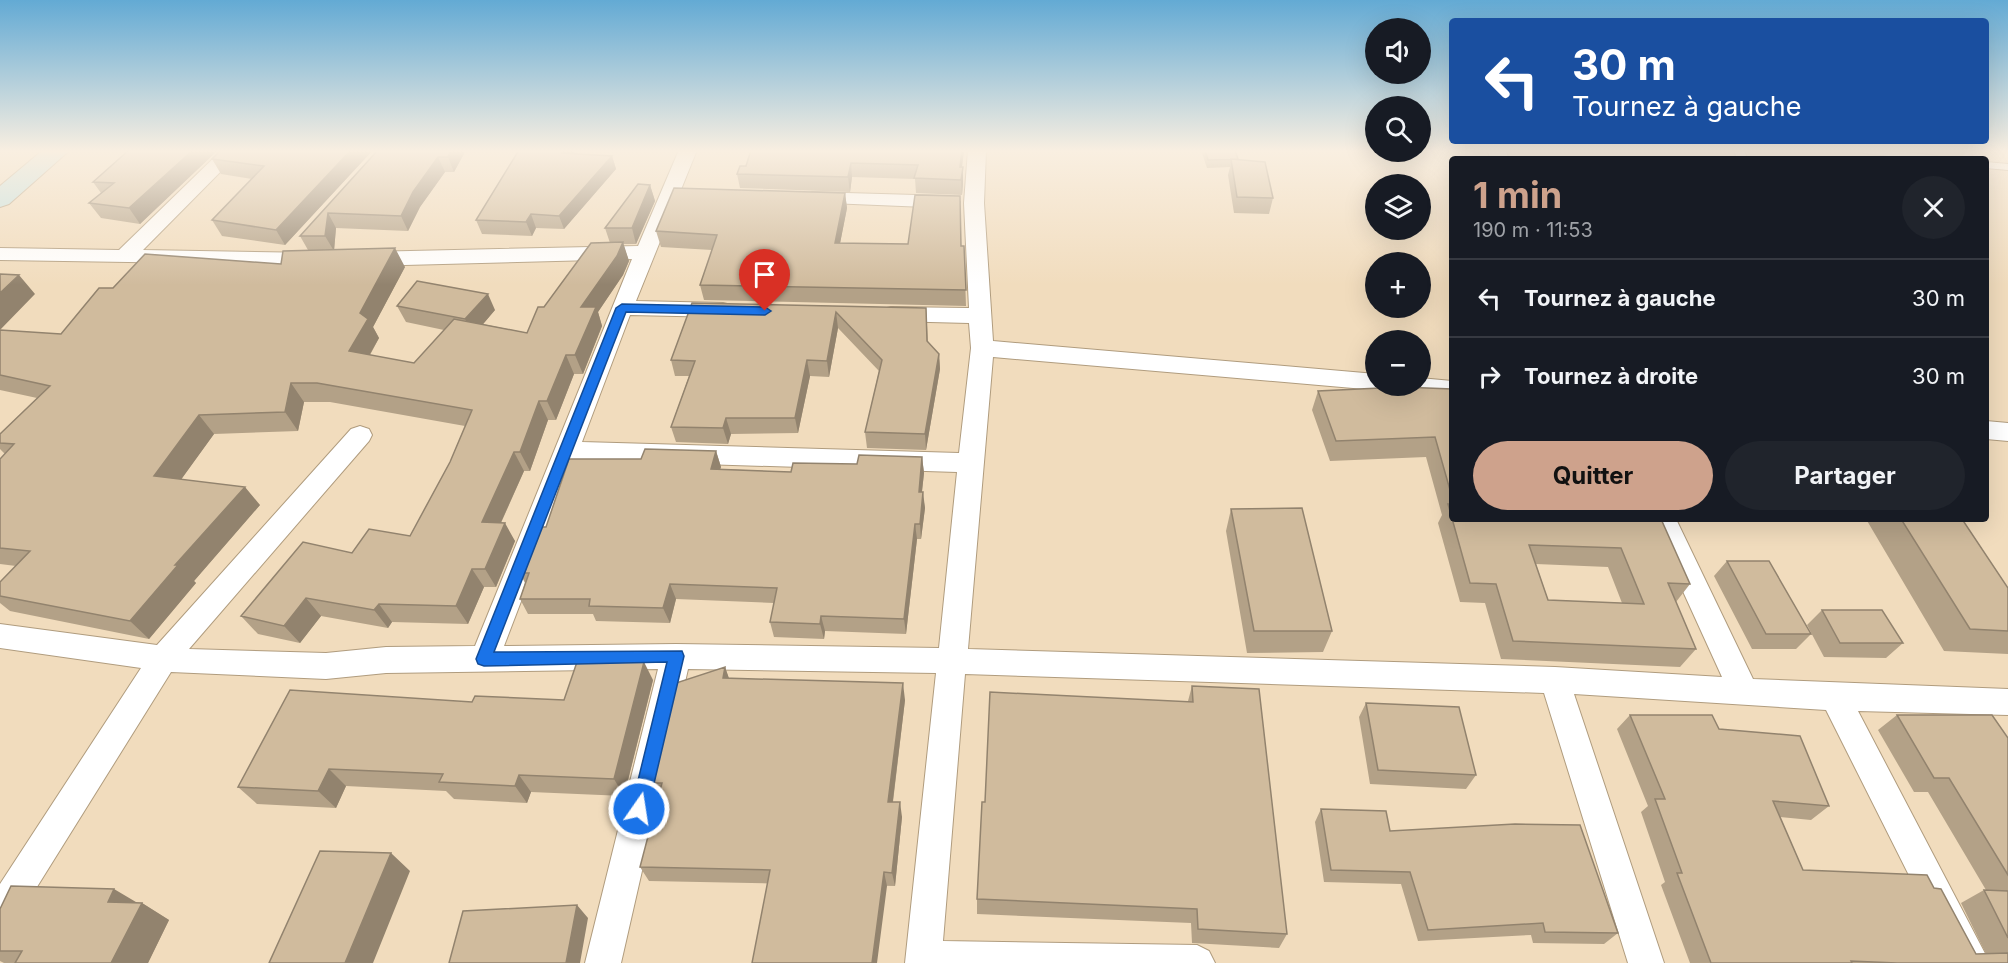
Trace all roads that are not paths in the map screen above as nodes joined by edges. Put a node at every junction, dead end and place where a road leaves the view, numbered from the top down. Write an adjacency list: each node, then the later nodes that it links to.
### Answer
1 (187, 195): 9 (street)
2 (681, 195): 7 (street)
3 (974, 195): 5 (street)
4 (798, 198): 5 (street)
5 (974, 203): 14 (street)
6 (302, 244): 10 (street)
7 (647, 252): 10 (street); 11 (street)
8 (0, 254): 9 (street)
9 (124, 256): 10 (street)
10 (286, 261)
11 (622, 308): 12 (street); 22 (street)
12 (741, 310)
13 (873, 314): 14 (street)
14 (981, 316): 15 (street)
15 (981, 348): 16 (street); 23 (street)
16 (1365, 381)
17 (1431, 387): 18 (street)
18 (1449, 389)
19 (1989, 430): 20 (street)
20 (2008, 432)
21 (360, 435): 27 (street)
22 (566, 451): 23 (street); 28 (street)
23 (972, 463): 29 (street)
24 (1664, 522): 31 (street)
25 (0, 636): 27 (street)
26 (676, 656): 28 (street); 29 (street); 36 (street)
27 (164, 658): 28 (street); 34 (street)
28 (484, 659)
29 (952, 661): 30 (street); 35 (street)
30 (1555, 680): 31 (street); 38 (street)
31 (1743, 690): 32 (street)
32 (1835, 697): 33 (street); 39 (street)
33 (2008, 702)
34 (0, 915)
35 (923, 960): 37 (street)
36 (603, 963)
37 (1197, 963)
38 (1646, 963)
39 (1972, 963)

